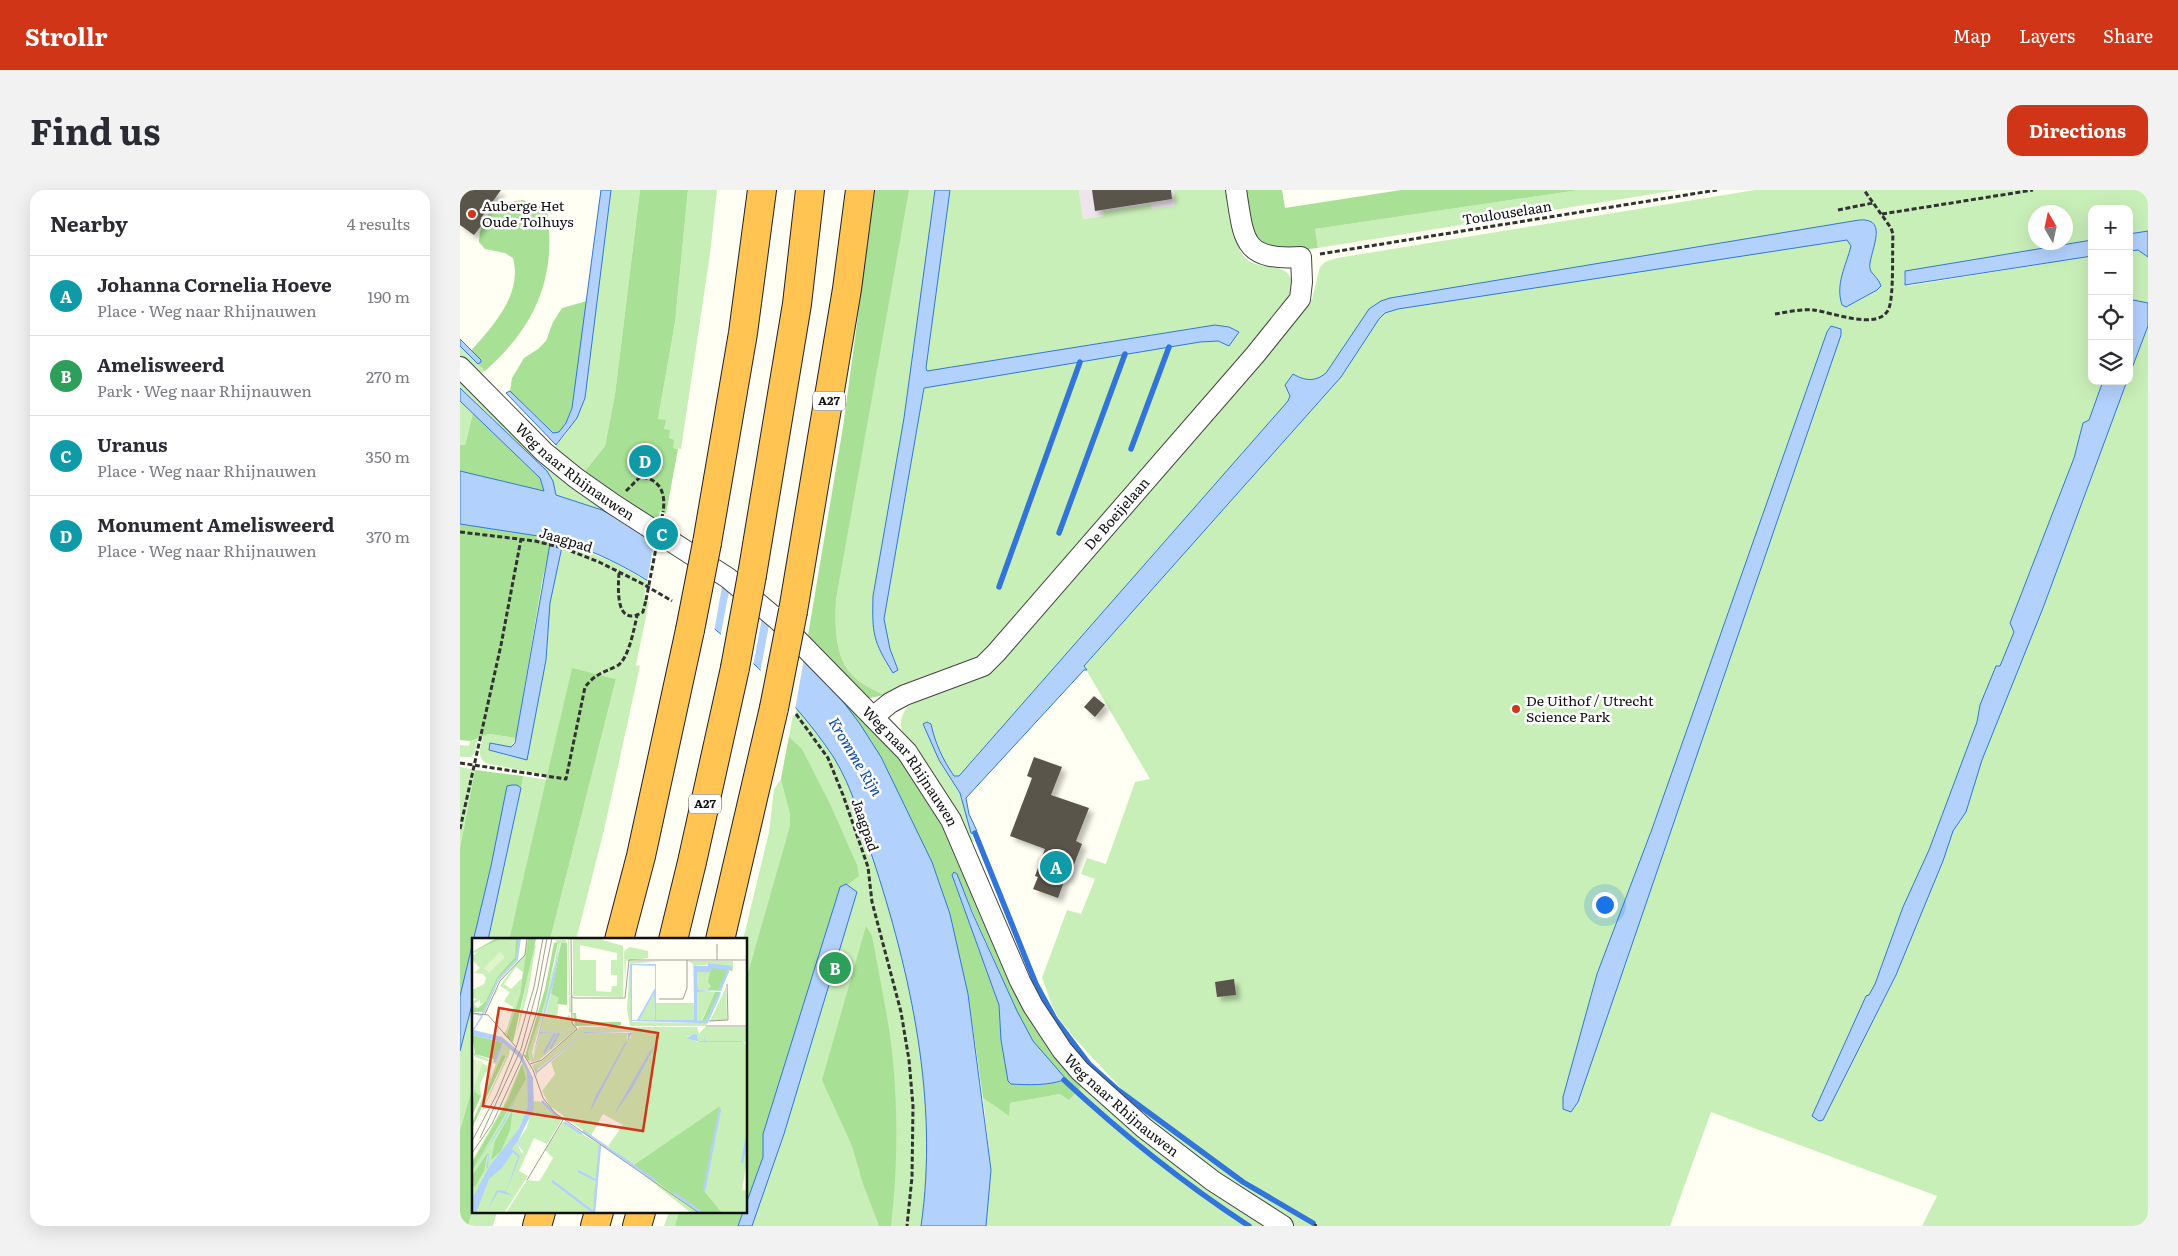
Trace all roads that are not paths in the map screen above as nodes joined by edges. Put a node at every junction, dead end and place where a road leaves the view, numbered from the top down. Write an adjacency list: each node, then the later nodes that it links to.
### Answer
1 (810, 190): 8 (highway, A27, bridge)
2 (860, 190): 9 (highway, A27, bridge)
3 (1236, 190): 6 (street, De Boeijelaan)
4 (761, 193): 7 (highway, bridge)
5 (460, 367): 6 (street, Weg naar Rhijnauwen)
6 (873, 717): 10 (street, Weg naar Rhijnauwen)
7 (620, 938)
8 (673, 938)
9 (721, 938)
10 (1283, 1226)

